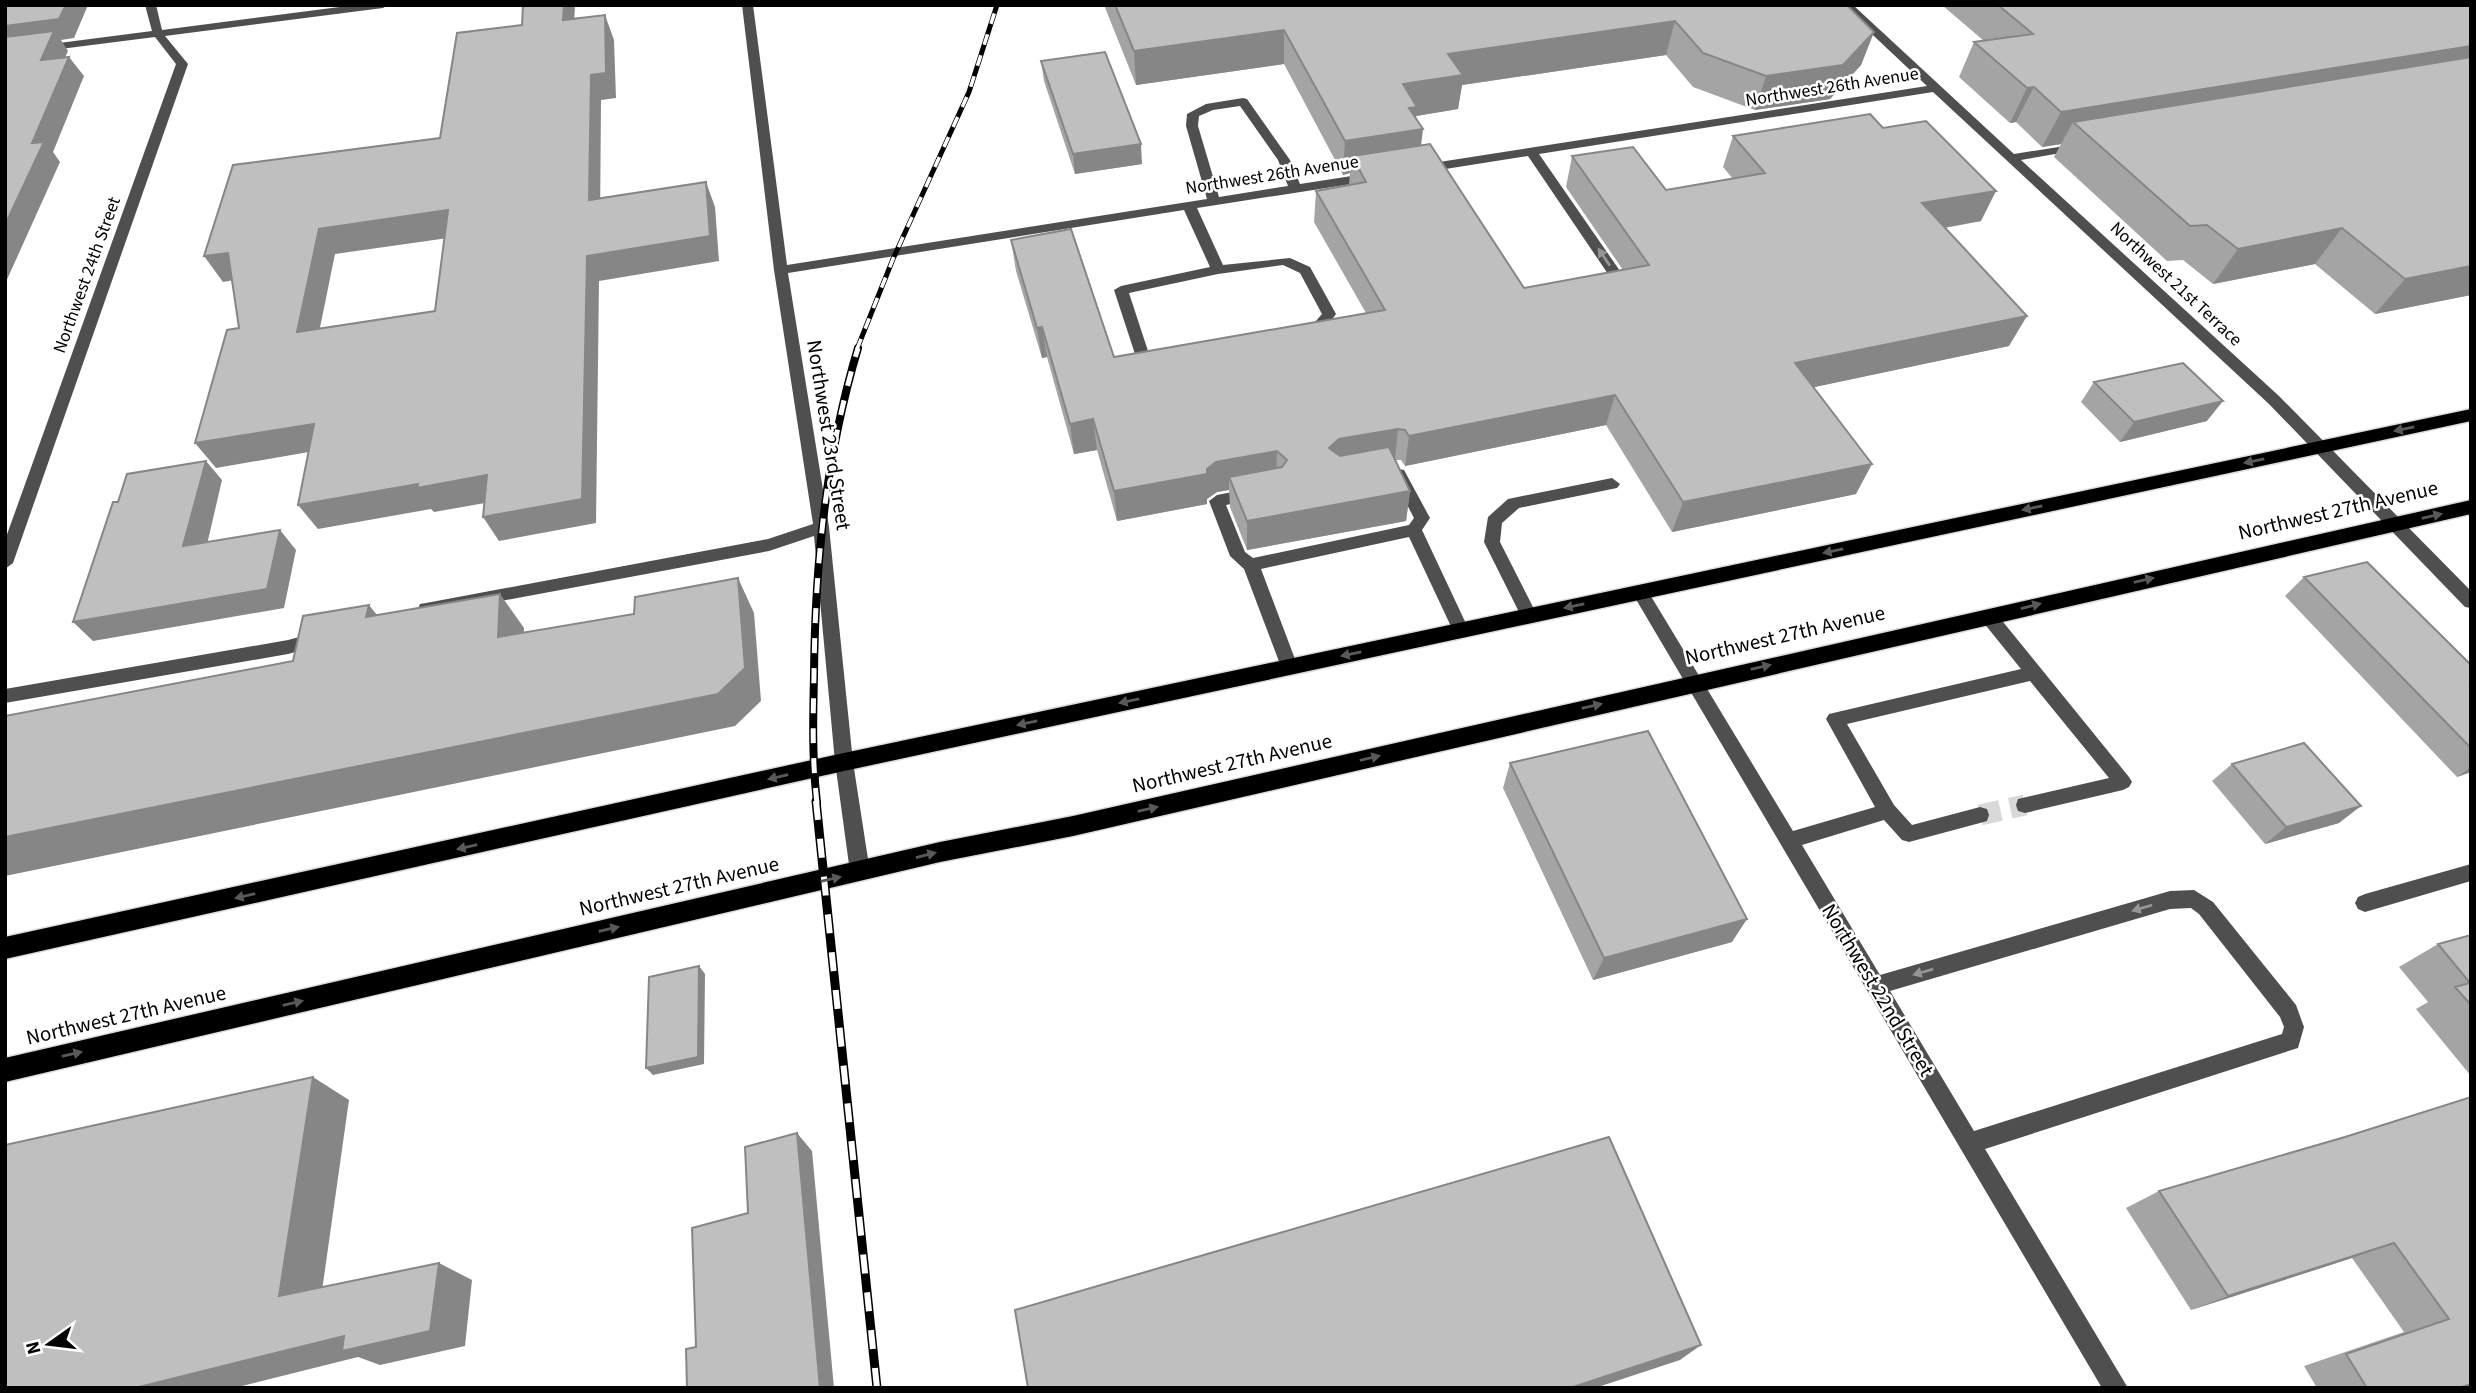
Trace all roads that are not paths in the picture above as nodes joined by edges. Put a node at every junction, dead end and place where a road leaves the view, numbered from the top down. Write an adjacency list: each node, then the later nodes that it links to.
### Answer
1 (150, 5): 5 (street, Northwest 24th Street)
2 (383, 5): 5 (street)
3 (747, 5): 16 (street, Northwest 23rd Street)
4 (1846, 5): 7 (street, Northwest 21st Terrace)
5 (158, 34): 6 (street); 30 (street, Northwest 24th Street)
6 (5, 53)
7 (1935, 88): 9 (street, Northwest 26th Avenue); 10 (street, Northwest 21st Terrace)
8 (2092, 144): 10 (street)
9 (1532, 152): 11 (street, Northwest 26th Avenue); 18 (street, one-way to 9)
10 (2011, 158): 22 (street, Northwest 21st Terrace)
11 (1410, 171)
12 (1384, 175): 13 (street, Northwest 26th Avenue)
13 (1295, 189): 14 (street, Northwest 26th Avenue); 14 (street)
14 (1214, 201): 15 (street, Northwest 26th Avenue)
15 (1189, 206): 16 (street, Northwest 26th Avenue); 17 (street)
16 (781, 270): 28 (street, Northwest 23rd Street)
17 (1218, 270): 19 (street); 20 (street)
18 (1600, 293)
19 (1293, 331)
20 (1170, 352)
21 (2471, 415): 22 (highway, one-way to 22)
22 (2321, 447): 27 (street, Northwest 21st Terrace); 32 (highway, one-way to 32)
23 (1383, 469): 29 (street)
24 (1612, 484): 35 (street)
25 (1258, 497): 31 (street)
26 (2471, 507): 27 (highway, Northwest 27th Avenue, one-way to 26)
27 (2393, 525): 33 (street, Northwest 21st Terrace); 36 (highway, Northwest 27th Avenue, one-way to 27)
28 (821, 527): 34 (street); 43 (street, Northwest 23rd Street)
29 (1414, 530): 31 (street); 37 (street)
30 (5, 563)
31 (1251, 565): 39 (street)
32 (1640, 592): 35 (highway, one-way to 35); 41 (street, Northwest 22nd Street)
33 (2471, 602)
34 (409, 614)
35 (1529, 615): 37 (highway)
36 (1989, 617): 40 (street); 41 (highway, Northwest 27th Avenue, one-way to 36)
37 (1461, 630): 39 (highway, one-way to 39)
38 (328, 636): 42 (street)
39 (1289, 667): 43 (highway, one-way to 43)
40 (2034, 673): 44 (street); 45 (street)
41 (1695, 682): 47 (street, Northwest 22nd Street); 48 (highway, Northwest 27th Avenue, one-way to 41)
42 (5, 696)
43 (844, 762): 48 (street, Northwest 23rd Street); 51 (highway, one-way to 51)
44 (2025, 805)
45 (1887, 811): 46 (street); 47 (street)
46 (1980, 815)
47 (1789, 841): 52 (street, Northwest 22nd Street)
48 (860, 872): 53 (highway, Northwest 27th Avenue, one-way to 48)
49 (2471, 872): 50 (street)
50 (2365, 902)
51 (5, 948)
52 (1875, 986): 54 (street, Northwest 22nd Street); 54 (street, one-way to 52)
53 (5, 1070)
54 (1970, 1143): 55 (street, Northwest 22nd Street)
55 (2116, 1388)

